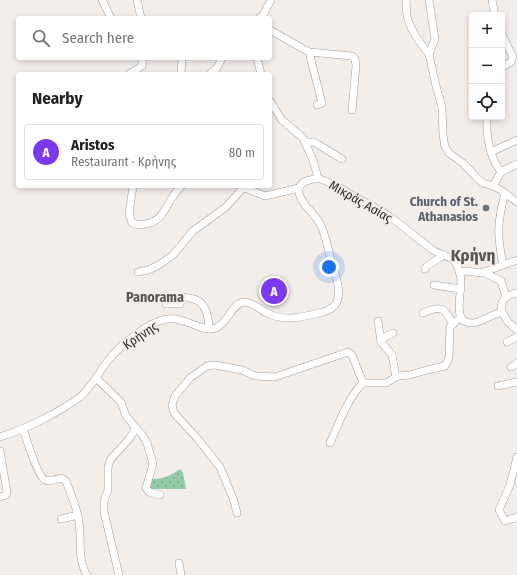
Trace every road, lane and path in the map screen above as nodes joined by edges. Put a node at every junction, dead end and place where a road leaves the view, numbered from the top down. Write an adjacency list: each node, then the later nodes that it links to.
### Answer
1 (102, 0): 8 (street)
2 (137, 0): 9 (street)
3 (271, 0): 10 (street)
4 (406, 0): 15 (street)
5 (429, 0): 15 (street)
6 (492, 0): 7 (street)
7 (494, 12)
8 (110, 16)
9 (141, 16)
10 (261, 16)
11 (272, 31): 13 (street)
12 (505, 39): 14 (street)
13 (309, 52): 26 (street); 27 (street)
14 (515, 53): 20 (street)
15 (429, 54): 36 (street)
16 (143, 60): 21 (street)
17 (182, 60): 22 (street)
18 (221, 60): 23 (street)
19 (258, 60): 24 (street)
20 (505, 65)
21 (138, 72)
22 (181, 72)
23 (213, 72)
24 (260, 72)
25 (272, 104): 30 (street, Μικράς Ασίας)
26 (316, 105)
27 (352, 110)
28 (487, 120): 31 (street)
29 (517, 140): 31 (street)
30 (305, 142): 32 (street); 35 (street, Μικράς Ασίας)
31 (491, 152): 34 (street)
32 (342, 159)
33 (517, 164): 34 (street)
34 (501, 172): 36 (street)
35 (318, 178): 41 (street); 44 (street, Μικράς Ασίας)
36 (493, 186): 42 (street)
37 (133, 188): 38 (street)
38 (180, 188)
39 (240, 188): 48 (street)
40 (244, 188): 41 (street)
41 (300, 188): 61 (street)
42 (505, 193): 43 (street); 46 (street)
43 (517, 202)
44 (444, 255): 47 (street); 49 (street, Μικράς Ασίας)
45 (517, 260): 46 (street)
46 (503, 265): 50 (street)
47 (425, 269)
48 (138, 272)
49 (459, 272): 50 (street); 52 (street, Μικράς Ασίας)
50 (483, 272): 54 (street)
51 (434, 286): 52 (street)
52 (461, 289): 58 (street, Μικράς Ασίας)
53 (517, 293): 54 (street)
54 (506, 297): 56 (street)
55 (166, 301): 61 (street)
56 (502, 312): 58 (street); 62 (street)
57 (423, 313): 60 (street)
58 (461, 317): 60 (street)
59 (378, 321): 65 (street)
60 (453, 324): 67 (street)
61 (209, 329): 68 (street, Κρήνης)
62 (517, 330)
63 (393, 333): 65 (street)
64 (517, 337): 66 (street)
65 (381, 342): 67 (street)
66 (508, 342)
67 (396, 377): 70 (street)
68 (96, 378): 72 (street); 73 (street, Κρήνης)
69 (517, 382): 71 (street)
70 (363, 383): 75 (street); 80 (street)
71 (498, 386)
72 (136, 428): 78 (street); 86 (street)
73 (23, 429): 74 (street, Κρήνης); 81 (street)
74 (0, 438)
75 (330, 443)
76 (0, 451): 79 (street)
77 (517, 458): 82 (street)
78 (160, 496)
79 (0, 497)
80 (237, 513)
81 (78, 515): 83 (street); 85 (street)
82 (517, 517)
83 (61, 519)
84 (179, 563): 87 (street)
85 (87, 575)
86 (118, 575)
87 (181, 575)

